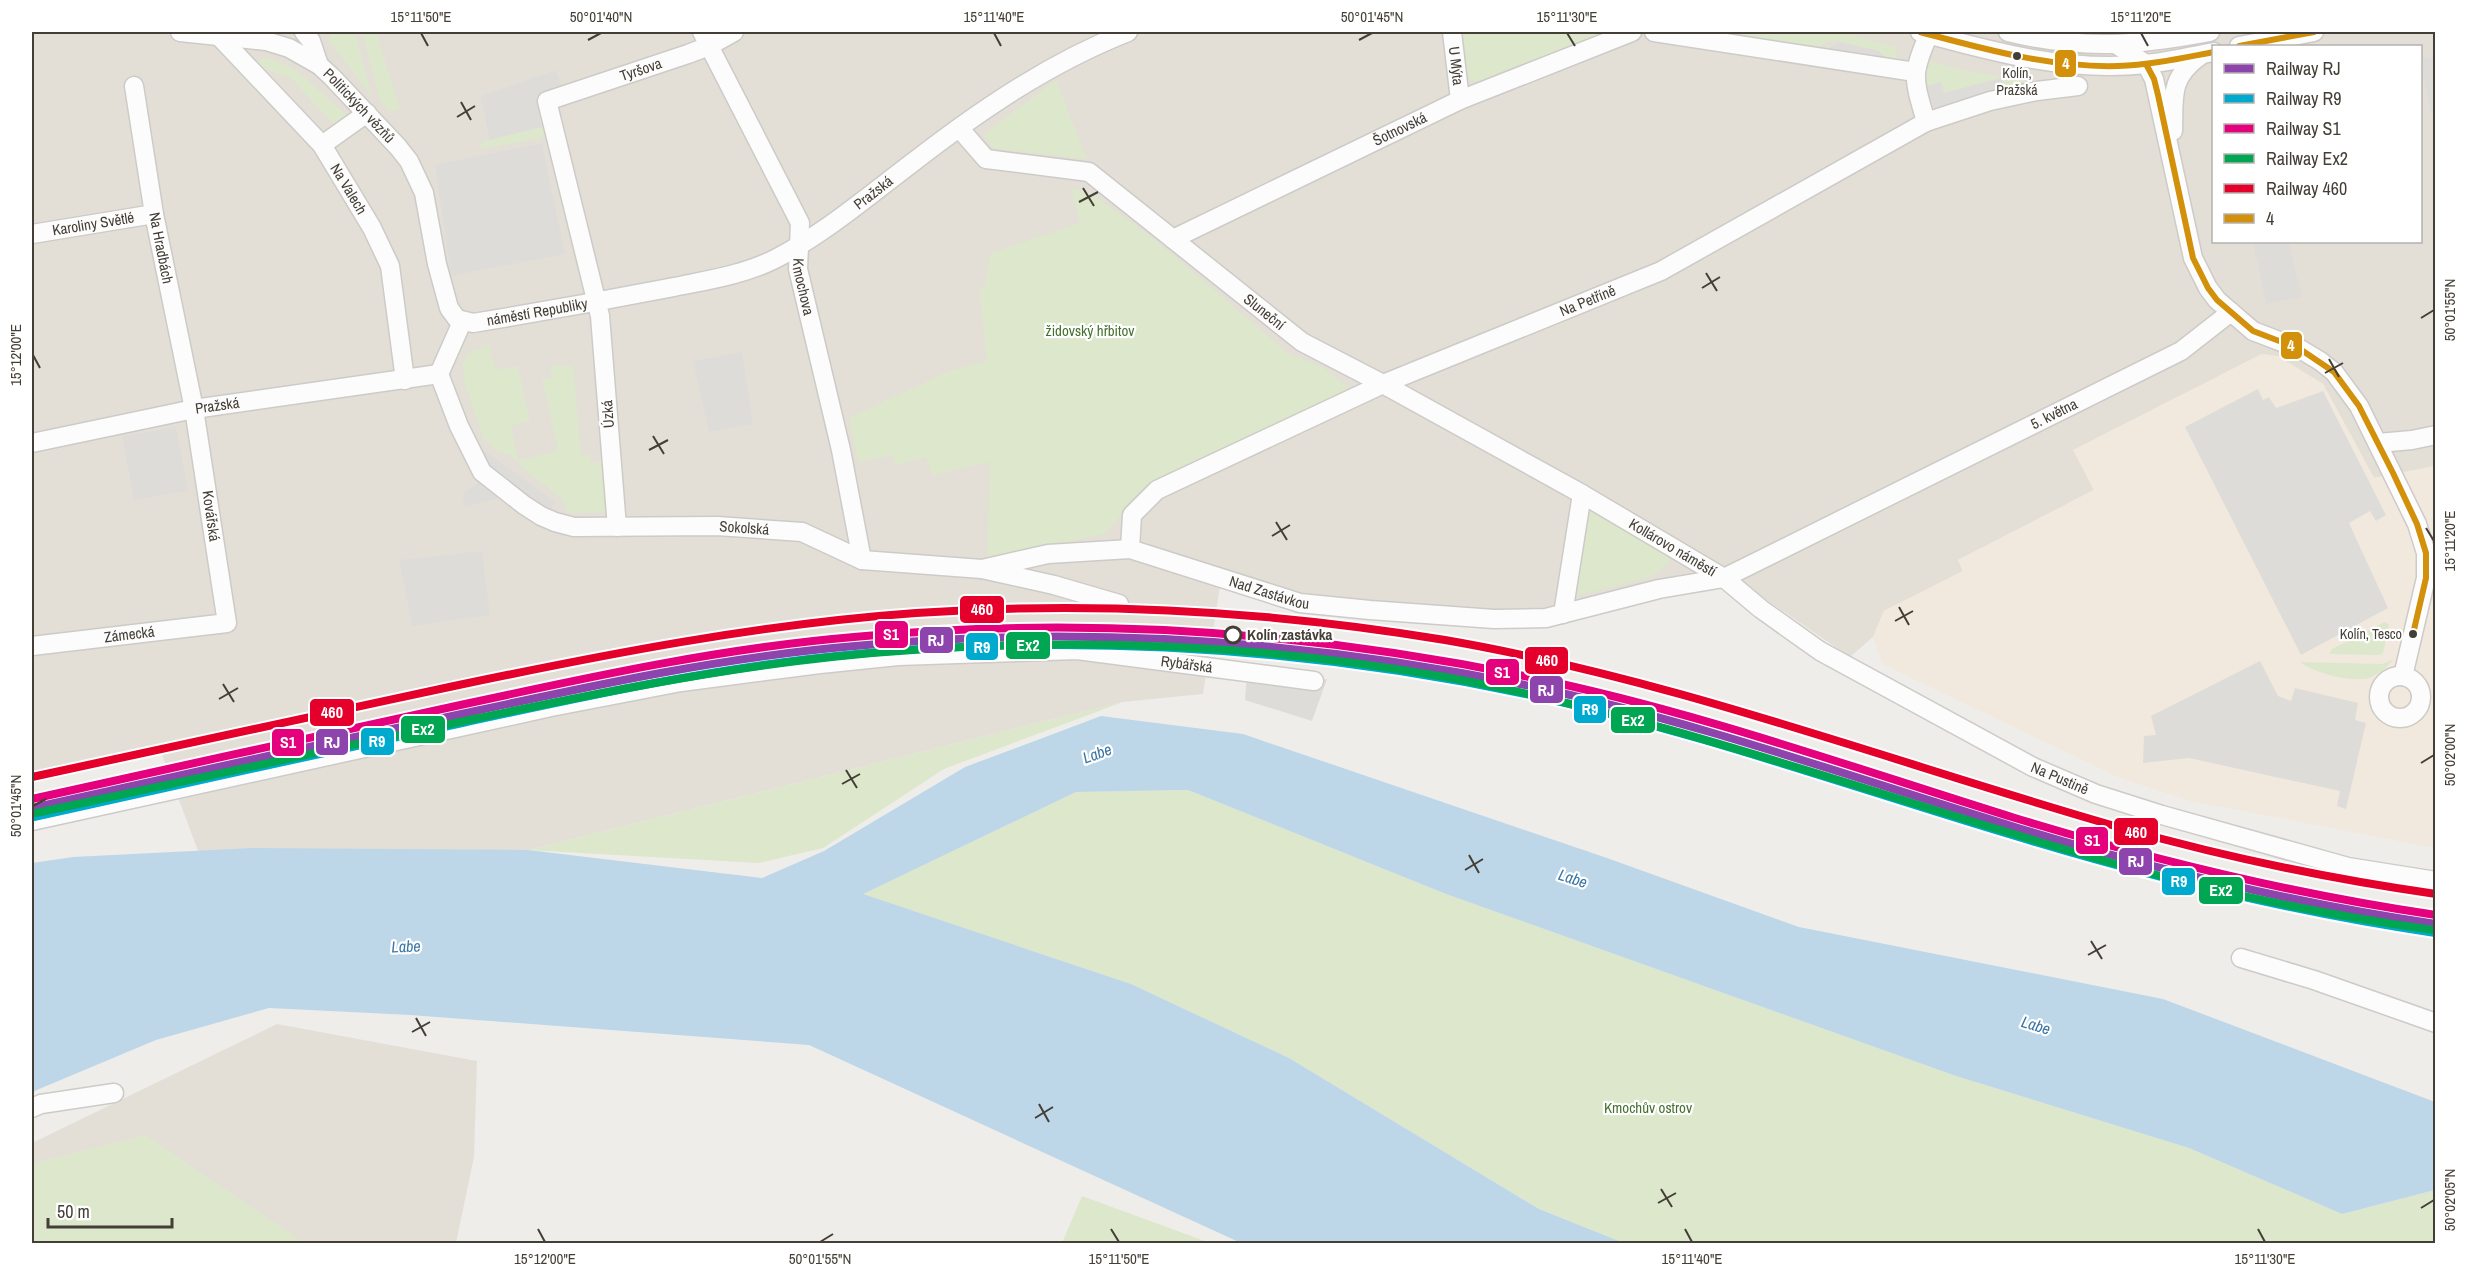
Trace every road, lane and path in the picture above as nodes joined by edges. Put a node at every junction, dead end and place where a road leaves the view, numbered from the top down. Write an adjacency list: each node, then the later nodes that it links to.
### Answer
1 (180, 32): 11 (street, Politických vězňů)
2 (304, 32): 20 (street, Politických vězňů)
3 (734, 32): 14 (street, Tyršova)
4 (1128, 32): 15 (street, Pražská)
5 (1452, 32): 24 (street, U Mýta)
6 (1632, 32): 24 (street, Šotnovská)
7 (1654, 32): 21 (street)
8 (2008, 32): 16 (street)
9 (2210, 32): 13 (street)
10 (2314, 32): 17 (street)
11 (219, 33): 20 (street, Politických vězňů); 29 (street, Na Valech)
12 (1925, 33): 19 (street); 21 (street)
13 (2175, 38): 16 (street); 19 (street)
14 (706, 39): 25 (street, Tyršova); 34 (street, Kmochova)
15 (1092, 39): 28 (street, Pražská)
16 (2117, 45): 19 (street)
17 (2244, 45)
18 (2208, 53): 19 (street); 30 (street)
19 (2146, 64): 30 (street)
20 (319, 65): 26 (street, Politických vězňů)
21 (1915, 72): 27 (street)
22 (134, 86): 31 (street, Na Hradbách)
23 (2078, 86): 27 (street, Na Petříně)
24 (1460, 100): 33 (street, Šotnovská)
25 (548, 101): 35 (street, náměstí Republiky)
26 (367, 113): 29 (street); 37 (street, Politických vězňů)
27 (1926, 122): 40 (street, Na Petříně)
28 (960, 129): 33 (street, Sluneční); 34 (street, Pražská)
29 (322, 145): 39 (street, Na Valech)
30 (2173, 163): 36 (street)
31 (154, 214): 32 (street, Karoliny Světlé); 41 (street, Na Hradbách)
32 (32, 234)
33 (1173, 239): 40 (street, Sluneční)
34 (800, 245): 35 (street, Pražská); 48 (street, Kmochova)
35 (596, 301): 37 (street, náměstí Republiky); 46 (street, Úzká)
36 (2231, 312): 44 (street); 50 (street, 5. května)
37 (462, 322): 38 (street)
38 (439, 374): 39 (street, Pražská); 46 (street, Sokolská)
39 (405, 380): 41 (street, Pražská)
40 (1383, 384): 45 (street, Sluneční); 47 (street, Na Petříně)
41 (194, 409): 43 (street, Pražská); 53 (street, Kovářská)
42 (2436, 435): 44 (street)
43 (32, 443)
44 (2378, 443): 55 (street)
45 (1582, 494): 50 (street, Kollárovo náměstí); 52 (street)
46 (616, 527): 48 (street, Sokolská)
47 (1130, 549): 49 (street, Nad Zastávkou); 52 (street, Nad Zastávkou)
48 (862, 560): 49 (street, Sokolská)
49 (982, 569): 51 (street, Sokolská)
50 (1724, 578): 52 (street, Kollárovo náměstí); 58 (street, Na Pustině)
51 (1119, 604)
52 (1563, 614)
53 (227, 623): 54 (street, Zámecká)
54 (32, 646)
55 (2403, 676)
56 (1314, 681): 57 (street, Rybářská)
57 (32, 821)
58 (2436, 881)
59 (2241, 958): 60 (street)
60 (2436, 1023)
61 (114, 1093): 62 (street)
62 (32, 1108)

